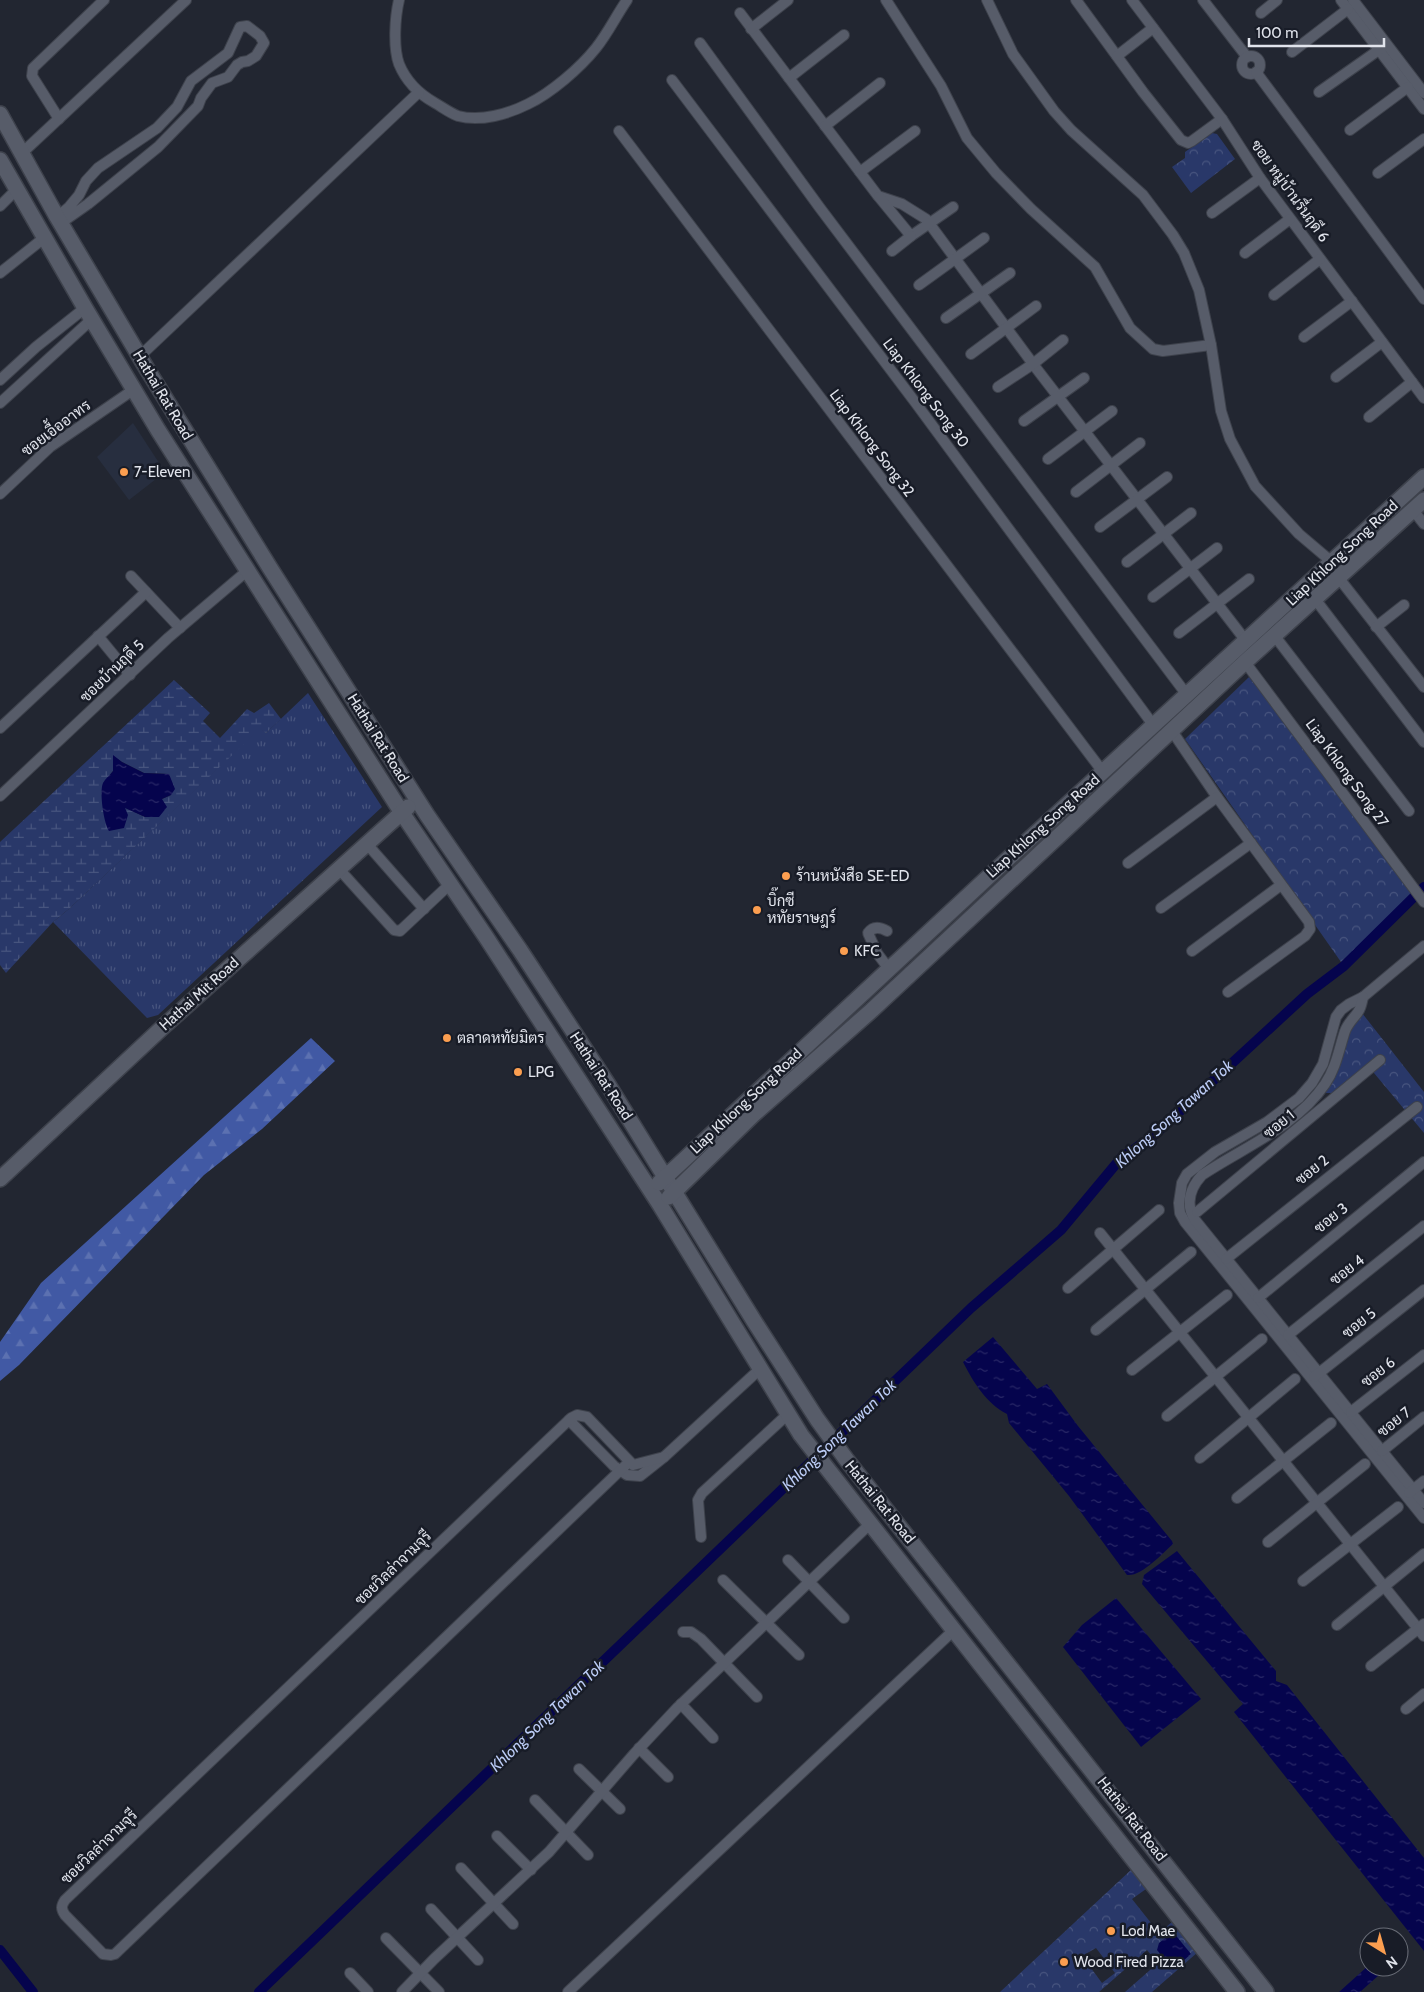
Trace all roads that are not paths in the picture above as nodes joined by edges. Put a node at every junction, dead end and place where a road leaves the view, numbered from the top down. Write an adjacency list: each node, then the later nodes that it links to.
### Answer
1 (104, 0): 34 (street)
2 (186, 0): 34 (street)
3 (399, 0): 27 (street)
4 (627, 0): 27 (street)
5 (788, 0): 17 (street)
6 (886, 0): 77 (street)
7 (987, 0): 77 (street)
8 (1076, 0): 22 (street)
9 (1132, 0): 16 (street, ซอย หมู่บ้านรื่นฤดี 6)
10 (1203, 0): 68 (street)
11 (1277, 0): 15 (street)
12 (1341, 0): 13 (street)
13 (1350, 5): 20 (street); 21 (street)
14 (740, 13): 17 (street)
15 (1261, 13)
16 (1153, 28): 22 (street); 35 (street, ซอย หมู่บ้านรื่นฤดี 6)
17 (752, 29): 23 (street)
18 (844, 35): 23 (street)
19 (700, 43): 129 (street)
20 (1383, 47): 26 (street); 28 (street); 29 (street)
21 (1292, 52)
22 (1117, 56): 35 (street)
23 (788, 78): 36 (street)
24 (672, 80): 130 (street, Liap Khlong Song 30)
25 (880, 83): 36 (street)
26 (1408, 87): 31 (street); 37 (street)
27 (419, 92): 79 (street)
28 (1319, 92)
29 (1424, 93)
30 (177, 107): 33 (street); 33 (street); 47 (street)
31 (1424, 108)
32 (0, 114): 41 (main road, Hathai Rat Road)
33 (188, 116): 49 (street)
34 (59, 118): 41 (street)
35 (1222, 119): 45 (street, ซอย หมู่บ้านรื่นฤดี 6)
36 (825, 126): 43 (street)
37 (1350, 130)
38 (619, 131): 134 (street, Liap Khlong Song 32)
39 (915, 131): 43 (street)
40 (1424, 139): 44 (street)
41 (22, 153): 54 (main road, Hathai Rat Road)
42 (0, 160): 46 (main road, Hathai Rat Road)
43 (860, 172): 48 (street)
44 (1378, 173)
45 (1260, 178): 52 (street); 53 (street, ซอย หมู่บ้านรื่นฤดี 6)
46 (17, 189): 50 (street); 57 (main road, Hathai Rat Road)
47 (79, 195): 49 (street); 54 (street)
48 (878, 196): 55 (street); 56 (street)
49 (88, 204): 54 (street)
50 (0, 206)
51 (953, 207): 55 (street)
52 (1212, 213)
53 (1290, 219): 60 (street); 62 (street, ซอย หมู่บ้านรื่นฤดี 6)
54 (59, 220): 79 (main road, Hathai Rat Road)
55 (930, 224): 56 (street); 61 (street)
56 (911, 236): 59 (street)
57 (44, 238): 63 (street); 71 (main road, Hathai Rat Road)
58 (984, 238): 61 (street)
59 (892, 250)
60 (1245, 253)
61 (956, 259): 65 (street); 66 (street)
62 (1320, 259): 67 (street); 69 (street, ซอย หมู่บ้านรื่นฤดี 6)
63 (0, 273)
64 (1010, 273): 66 (street)
65 (918, 285)
66 (980, 292): 72 (street); 73 (street)
67 (1274, 295)
68 (1424, 299)
69 (1352, 301): 74 (street); 76 (street, ซอย หมู่บ้านรื่นฤดี 6)
70 (1036, 306): 73 (street)
71 (88, 314): 83 (street); 86 (main road, Hathai Rat Road); 89 (street)
72 (946, 318)
73 (1007, 328): 78 (street); 80 (street)
74 (1304, 337)
75 (1063, 340): 80 (street)
76 (1382, 342): 81 (street); 84 (street, ซอย หมู่บ้านรื่นฤดี 6)
77 (1211, 345): 109 (street)
78 (971, 354)
79 (140, 357): 137 (main road, Hathai Rat Road)
80 (1033, 364): 85 (street); 87 (street)
81 (1336, 376)
82 (1084, 378): 87 (street)
83 (0, 380)
84 (1412, 382): 88 (street, ซอย หมู่บ้านรื่นฤดี 6); 91 (street)
85 (998, 387)
86 (133, 390): 100 (street, ซอยเอื้ออาทร); 111 (main road, Hathai Rat Road)
87 (1059, 397): 92 (street); 93 (street)
88 (1424, 398)
89 (0, 403)
90 (1112, 412): 93 (street)
91 (1369, 417)
92 (1024, 421)
93 (1086, 432): 95 (street); 96 (street)
94 (1140, 443): 96 (street)
95 (1048, 459)
96 (1111, 466): 99 (street); 101 (street)
97 (1167, 477): 101 (street)
98 (1424, 478): 109 (main road, Liap Khlong Song Road)
99 (1076, 492)
100 (0, 494)
101 (1138, 500): 105 (street); 106 (street)
102 (1419, 505): 104 (street); 113 (main road, Liap Khlong Song Road)
103 (1191, 513): 106 (street)
104 (1424, 524)
105 (1100, 528)
106 (1164, 534): 108 (street); 110 (street)
107 (1217, 548): 110 (street)
108 (1127, 562)
109 (1332, 562): 125 (main road, Liap Khlong Song Road)
110 (1191, 569): 116 (street); 118 (street)
111 (247, 571): 121 (street, ซอยบ้านฤดี 5); 139 (main road, Hathai Rat Road)
112 (131, 576): 115 (street)
113 (1338, 577): 117 (main road, Liap Khlong Song Road); 120 (street)
114 (1249, 579): 118 (street)
115 (146, 592): 121 (street); 124 (street)
116 (1153, 597)
117 (1315, 599): 123 (main road, Liap Khlong Song Road); 133 (street)
118 (1218, 604): 122 (street); 125 (street)
119 (1404, 605): 120 (street)
120 (1376, 627): 128 (street)
121 (180, 628): 127 (street, ซอยบ้านฤดี 5)
122 (1179, 633)
123 (1274, 635): 126 (main road, Liap Khlong Song Road); 138 (street)
124 (98, 636): 127 (street); 131 (street)
125 (1246, 641): 129 (main road, Liap Khlong Song Road)
126 (1245, 662): 132 (main road, Liap Khlong Song Road); 148 (street, Liap Khlong Song 27)
127 (130, 675): 135 (street, ซอยบ้านฤดี 5)
128 (1424, 687)
129 (1187, 695): 130 (main road, Liap Khlong Song Road)
130 (1154, 726): 134 (main road, Liap Khlong Song Road)
131 (0, 728)
132 (1172, 731): 136 (street); 147 (main road, Liap Khlong Song Road)
133 (1424, 742)
134 (1104, 772): 144 (main road, Liap Khlong Song Road)
135 (0, 796)
136 (1217, 797): 140 (street); 142 (street)
137 (417, 800): 139 (main road, Hathai Mit Road); 160 (main road, Hathai Rat Road)
138 (1409, 811)
139 (402, 813): 141 (main road, Hathai Mit Road); 145 (main road, Hathai Rat Road)
140 (1251, 843): 146 (street); 149 (street)
141 (368, 844): 143 (main road, Hathai Mit Road); 150 (street)
142 (1128, 863)
143 (339, 869): 150 (street); 165 (main road, Hathai Mit Road)
144 (986, 879): 147 (main road); 154 (main road, Liap Khlong Song Road)
145 (449, 885): 150 (street); 166 (main road, Hathai Rat Road)
146 (1281, 885): 153 (street); 155 (street)
147 (1000, 892): 163 (main road, Liap Khlong Song Road)
148 (1424, 902)
149 (1160, 908)
150 (424, 909)
151 (887, 931): 154 (street)
152 (1424, 946): 158 (street)
153 (1192, 951)
154 (889, 969): 161 (main road, Liap Khlong Song Road)
155 (1228, 992)
156 (1380, 1060): 159 (street, ซอย 1)
157 (1417, 1107): 176 (street, ซอย 2)
158 (1273, 1127): 159 (street); 176 (street); 190 (street)
159 (1288, 1136): 171 (street, ซอย 1)
160 (652, 1154): 161 (main road); 164 (main road, Hathai Rat Road)
161 (688, 1155): 164 (main road, Liap Khlong Song Road)
162 (1424, 1162): 181 (street, ซอย 3)
163 (692, 1173): 167 (main road, Liap Khlong Song Road); 169 (main road)
164 (666, 1178): 166 (main road, Liap Khlong Song Road); 167 (main road, Hathai Rat Road)
165 (0, 1180)
166 (649, 1189): 168 (main road, Hathai Rat Road)
167 (674, 1192): 168 (main road, Liap Khlong Song Road); 169 (main road, Hathai Rat Road)
168 (660, 1204): 187 (main road, Hathai Rat Road)
169 (683, 1207): 261 (main road, Hathai Rat Road)
170 (1159, 1210): 174 (street)
171 (1197, 1212)
172 (1424, 1226): 184 (street, ซอย 4)
173 (1100, 1233): 174 (street)
174 (1112, 1248): 177 (street); 178 (street)
175 (1191, 1252): 178 (street)
176 (1226, 1258): 181 (street)
177 (1068, 1288)
178 (1145, 1289): 182 (street); 183 (street)
179 (1424, 1290): 190 (street, ซอย 5)
180 (1227, 1295): 183 (street)
181 (1258, 1298): 184 (street)
182 (1096, 1330)
183 (1180, 1333): 188 (street); 189 (street)
184 (1288, 1335): 190 (street)
185 (1262, 1339): 189 (street)
186 (1424, 1355): 192 (street, ซอย 6)
187 (760, 1369): 193 (main road, Hathai Rat Road); 200 (street)
188 (1132, 1370)
189 (1216, 1376): 194 (street); 196 (street)
190 (1316, 1377): 192 (street); 207 (street)
191 (1295, 1380): 196 (street)
192 (1351, 1412): 199 (street)
193 (788, 1414): 213 (main road, Hathai Rat Road); 214 (street)
194 (1167, 1416)
195 (1424, 1417): 199 (street, ซอย 7)
196 (1249, 1418): 201 (street); 202 (street)
197 (569, 1420): 203 (street); 205 (street); 205 (street, ซอยวิลล่าจามจุรี)
198 (1331, 1423): 202 (street)
199 (1382, 1451): 207 (street)
200 (664, 1457): 203 (street); 205 (street)
201 (1200, 1458)
202 (1284, 1461): 208 (street); 209 (street)
203 (629, 1462): 205 (street, ซอยวิลล่าจามจุรี)
204 (1365, 1464): 209 (street)
205 (621, 1470)
206 (1424, 1480): 207 (street)
207 (1410, 1492): 210 (street); 212 (street)
208 (1237, 1498)
209 (1317, 1502): 215 (street); 216 (street)
210 (1424, 1503)
211 (1398, 1507): 216 (street)
212 (1424, 1518)
213 (871, 1523): 221 (street); 227 (main road, Hathai Rat Road)
214 (701, 1537)
215 (1268, 1542)
216 (1350, 1544): 220 (street); 222 (street)
217 (1424, 1554): 222 (street)
218 (788, 1560): 221 (street)
219 (723, 1580): 224 (street)
220 (1303, 1581)
221 (809, 1582): 223 (street); 224 (street)
222 (1384, 1586): 225 (street); 226 (street)
223 (844, 1618)
224 (767, 1622): 229 (street); 230 (street)
225 (1337, 1625)
226 (1422, 1629): 231 (street)
227 (954, 1630): 259 (street); 260 (main road, Hathai Rat Road)
228 (683, 1632): 230 (street)
229 (799, 1655)
230 (724, 1663): 233 (street); 234 (street)
231 (1371, 1666)
232 (1424, 1694): 235 (street)
233 (757, 1698)
234 (681, 1704): 236 (street); 237 (street)
235 (1406, 1709)
236 (714, 1738)
237 (640, 1748): 239 (street); 240 (street)
238 (579, 1769): 240 (street)
239 (668, 1777)
240 (601, 1791): 242 (street); 243 (street)
241 (535, 1800): 243 (street)
242 (620, 1810)
243 (566, 1833): 245 (street); 247 (street)
244 (497, 1836): 247 (street)
245 (588, 1855)
246 (461, 1868): 248 (street)
247 (531, 1870): 248 (street)
248 (494, 1904): 250 (street); 252 (street)
249 (431, 1909): 252 (street)
250 (513, 1924)
251 (386, 1938): 255 (street)
252 (458, 1938): 253 (street); 255 (street)
253 (478, 1960)
254 (350, 1973): 256 (street)
255 (420, 1974): 257 (street); 258 (street)
256 (368, 1992)
257 (402, 1992)
258 (439, 1992)
259 (568, 1992)
260 (1237, 1992)
261 (1266, 1992)

